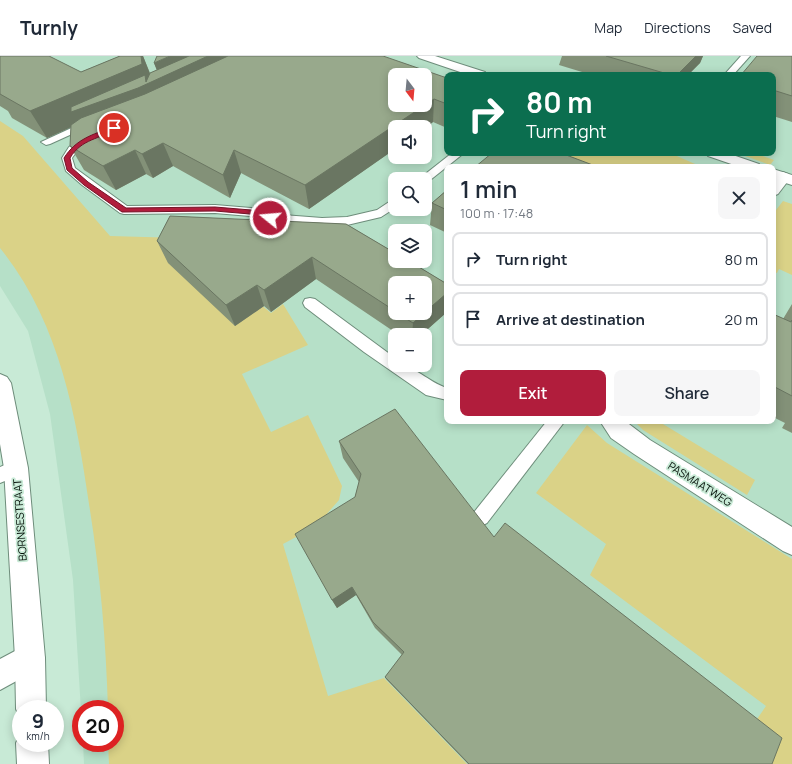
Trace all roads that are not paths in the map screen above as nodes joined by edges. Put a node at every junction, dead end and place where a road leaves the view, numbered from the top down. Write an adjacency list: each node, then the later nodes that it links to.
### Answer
1 (423, 56): 3 (street)
2 (746, 56): 4 (lane)
3 (472, 72)
4 (731, 72)
5 (100, 118): 7 (lane)
6 (96, 136): 16 (lane)
7 (46, 142)
8 (456, 156): 10 (lane)
9 (722, 156): 11 (street)
10 (445, 164)
11 (745, 164)
12 (444, 165): 13 (lane)
13 (432, 174)
14 (783, 177): 15 (street)
15 (776, 187)
16 (388, 208)
17 (310, 303): 19 (lane)
18 (0, 383): 22 (street, BORNSESTRAAT)
19 (444, 393)
20 (556, 424): 23 (lane)
21 (614, 424): 24 (street, PASMAATWEG)
22 (8, 471): 25 (street, BORNSESTRAAT)
23 (481, 517)
24 (792, 542)
25 (30, 658): 26 (street); 27 (street, BORNSESTRAAT)
26 (0, 675)
27 (31, 700)
28 (32, 752): 29 (street)
29 (33, 764)

